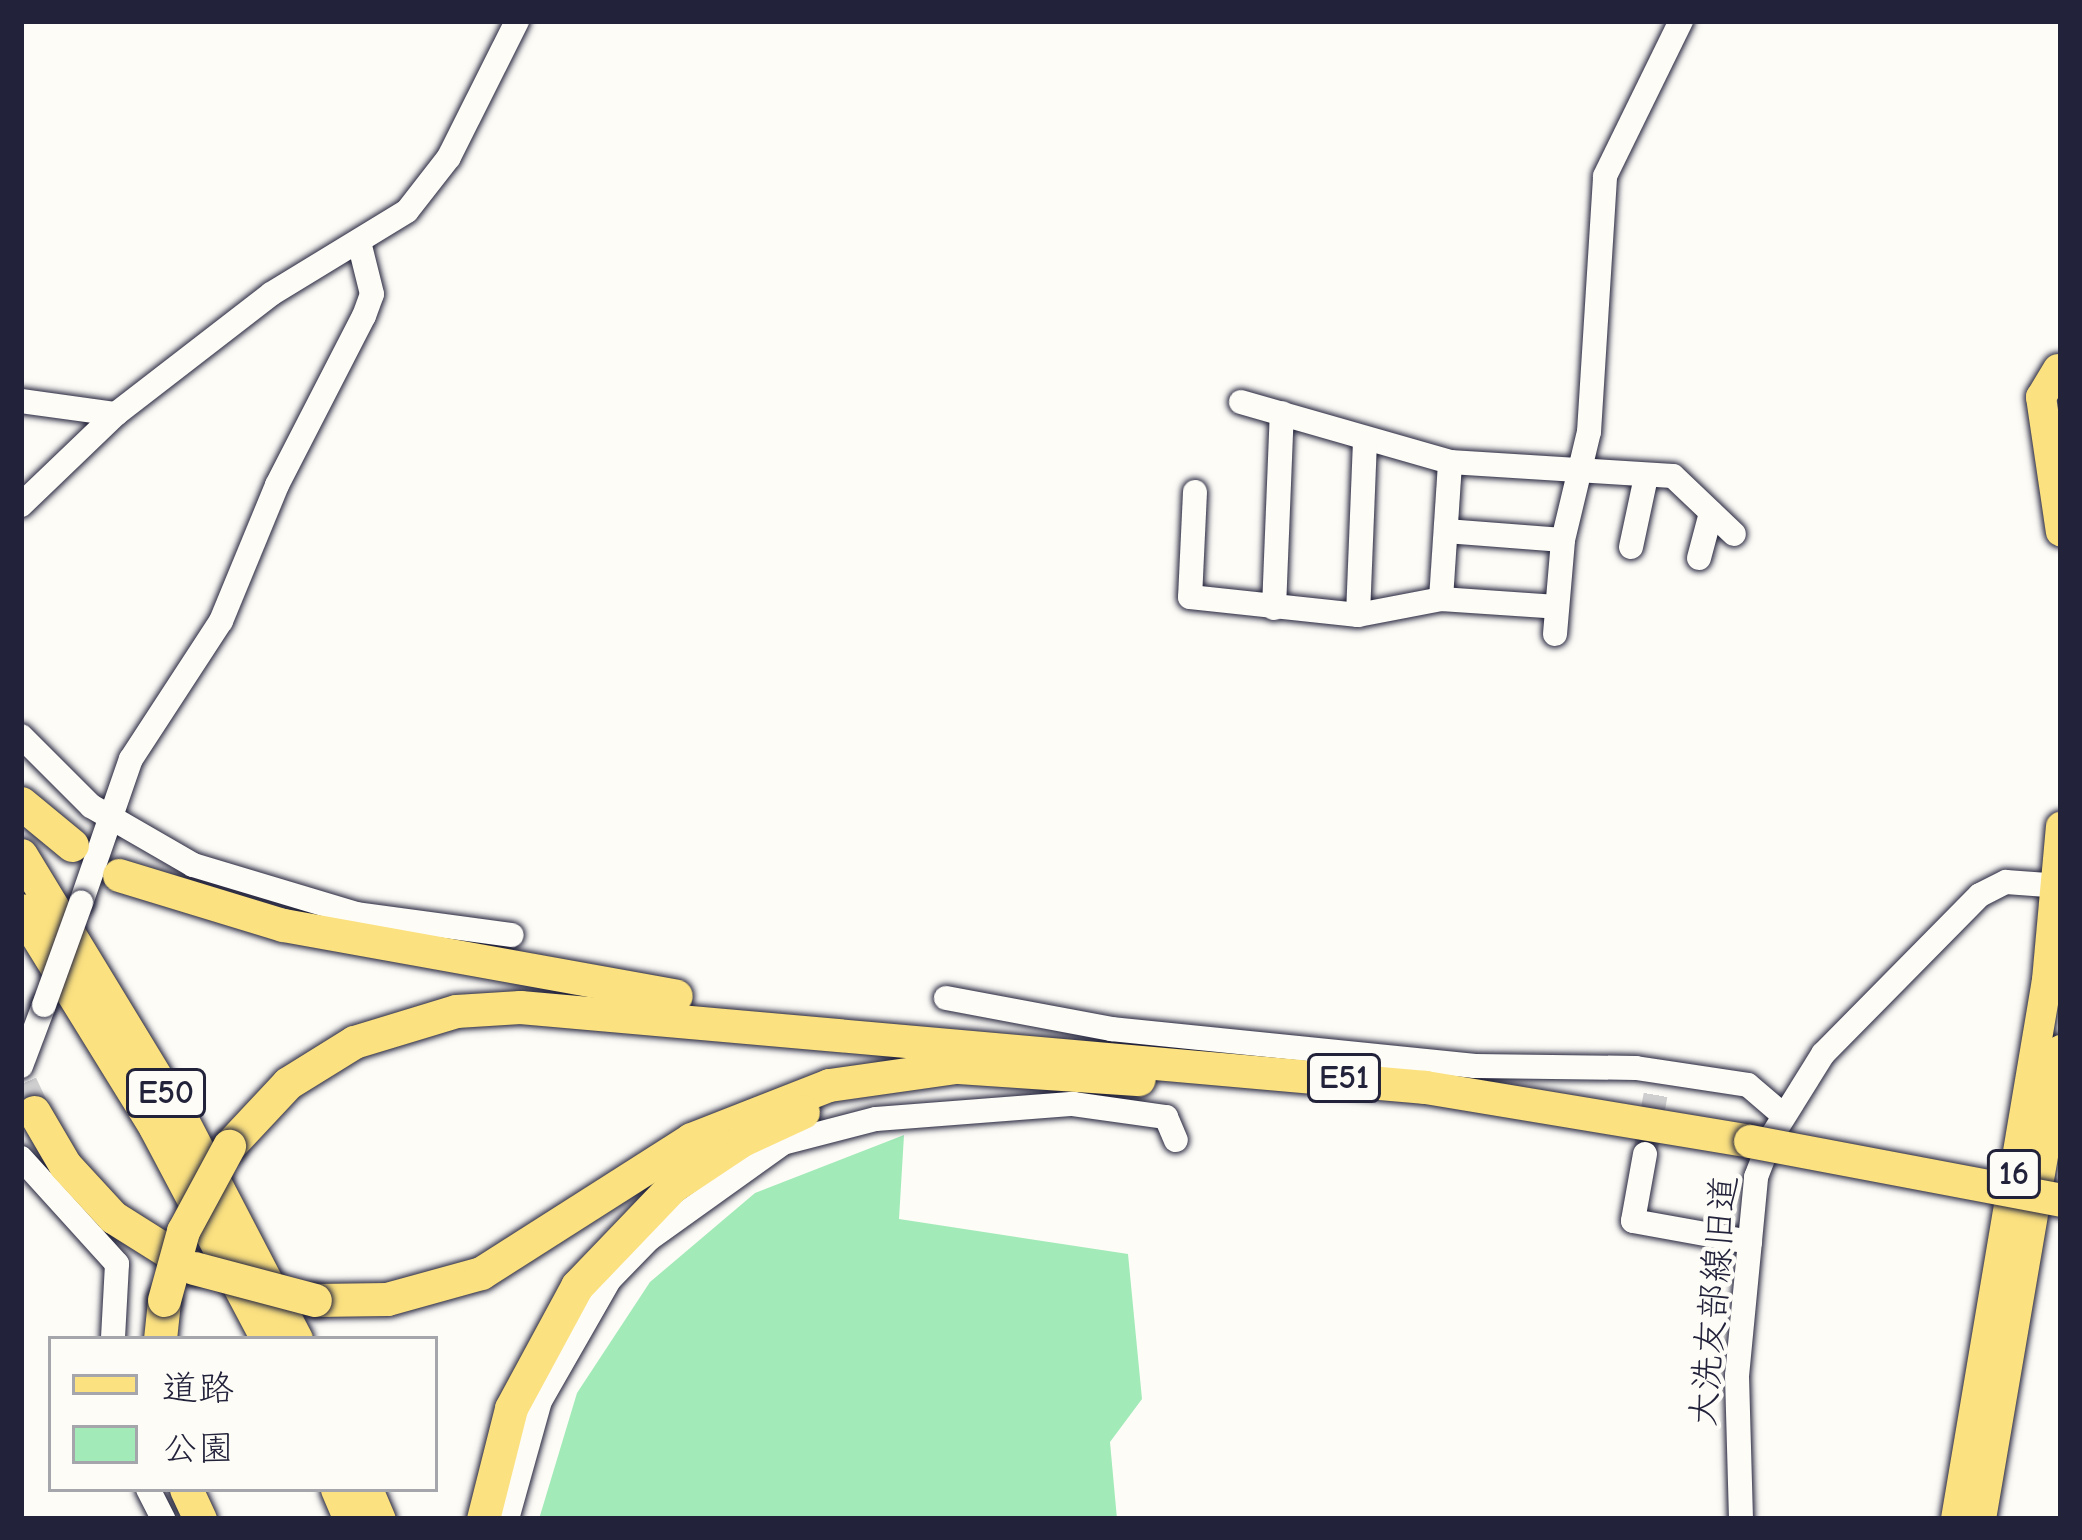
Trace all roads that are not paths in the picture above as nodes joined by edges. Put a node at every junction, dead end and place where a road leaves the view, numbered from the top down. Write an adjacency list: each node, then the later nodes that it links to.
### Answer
1 (517, 21): 3 (street)
2 (1681, 21): 11 (street)
3 (360, 246): 8 (street); 29 (street)
4 (2060, 373): 17 (main road)
5 (21, 401): 8 (street)
6 (1241, 401): 7 (street)
7 (1282, 413): 9 (street); 23 (street)
8 (116, 414): 14 (street)
9 (1365, 440): 10 (street); 25 (street)
10 (1450, 462): 11 (street); 16 (street)
11 (1578, 472): 12 (street); 19 (street)
12 (1646, 477): 15 (street); 20 (street)
13 (1195, 492): 23 (street)
14 (21, 505)
15 (1711, 513): 18 (street); 21 (street)
16 (1446, 531): 19 (street); 22 (street)
17 (2061, 532)
18 (1734, 534)
19 (1563, 540): 24 (street)
20 (1631, 547)
21 (1699, 558)
22 (1442, 599): 24 (street); 25 (street)
23 (1274, 608): 25 (street)
24 (1557, 608): 26 (street)
25 (1358, 615)
26 (1555, 634)
27 (21, 736): 29 (street)
28 (21, 802): 31 (highway)
29 (110, 820): 36 (street); 40 (street, bridge)
30 (2061, 827): 34 (main road, 16)
31 (71, 845)
32 (21, 855): 51 (highway, E50)
33 (119, 875): 39 (highway)
34 (2059, 885): 42 (street, 大洗友部線旧道); 57 (main road, 16)
35 (21, 910): 50 (highway, E50)
36 (512, 935)
37 (946, 998): 42 (street)
38 (2061, 1050): 58 (main road, 16)
39 (1088, 1065): 41 (highway, bridge); 46 (highway, E51, bridge); 49 (highway, bridge); 54 (highway)
40 (21, 1066)
41 (34, 1112)
42 (1783, 1114): 47 (street, 大洗友部線旧道)
43 (1176, 1140): 55 (street)
44 (1646, 1154): 47 (street)
45 (21, 1158): 48 (street)
46 (2061, 1200)
47 (1750, 1242): 56 (street, 大洗友部線旧道)
48 (113, 1336)
49 (160, 1336)
50 (265, 1336)
51 (294, 1336)
52 (150, 1492): 53 (street)
53 (164, 1519)
54 (484, 1519)
55 (507, 1519)
56 (1742, 1519)
57 (1956, 1519)
58 (1981, 1519)

